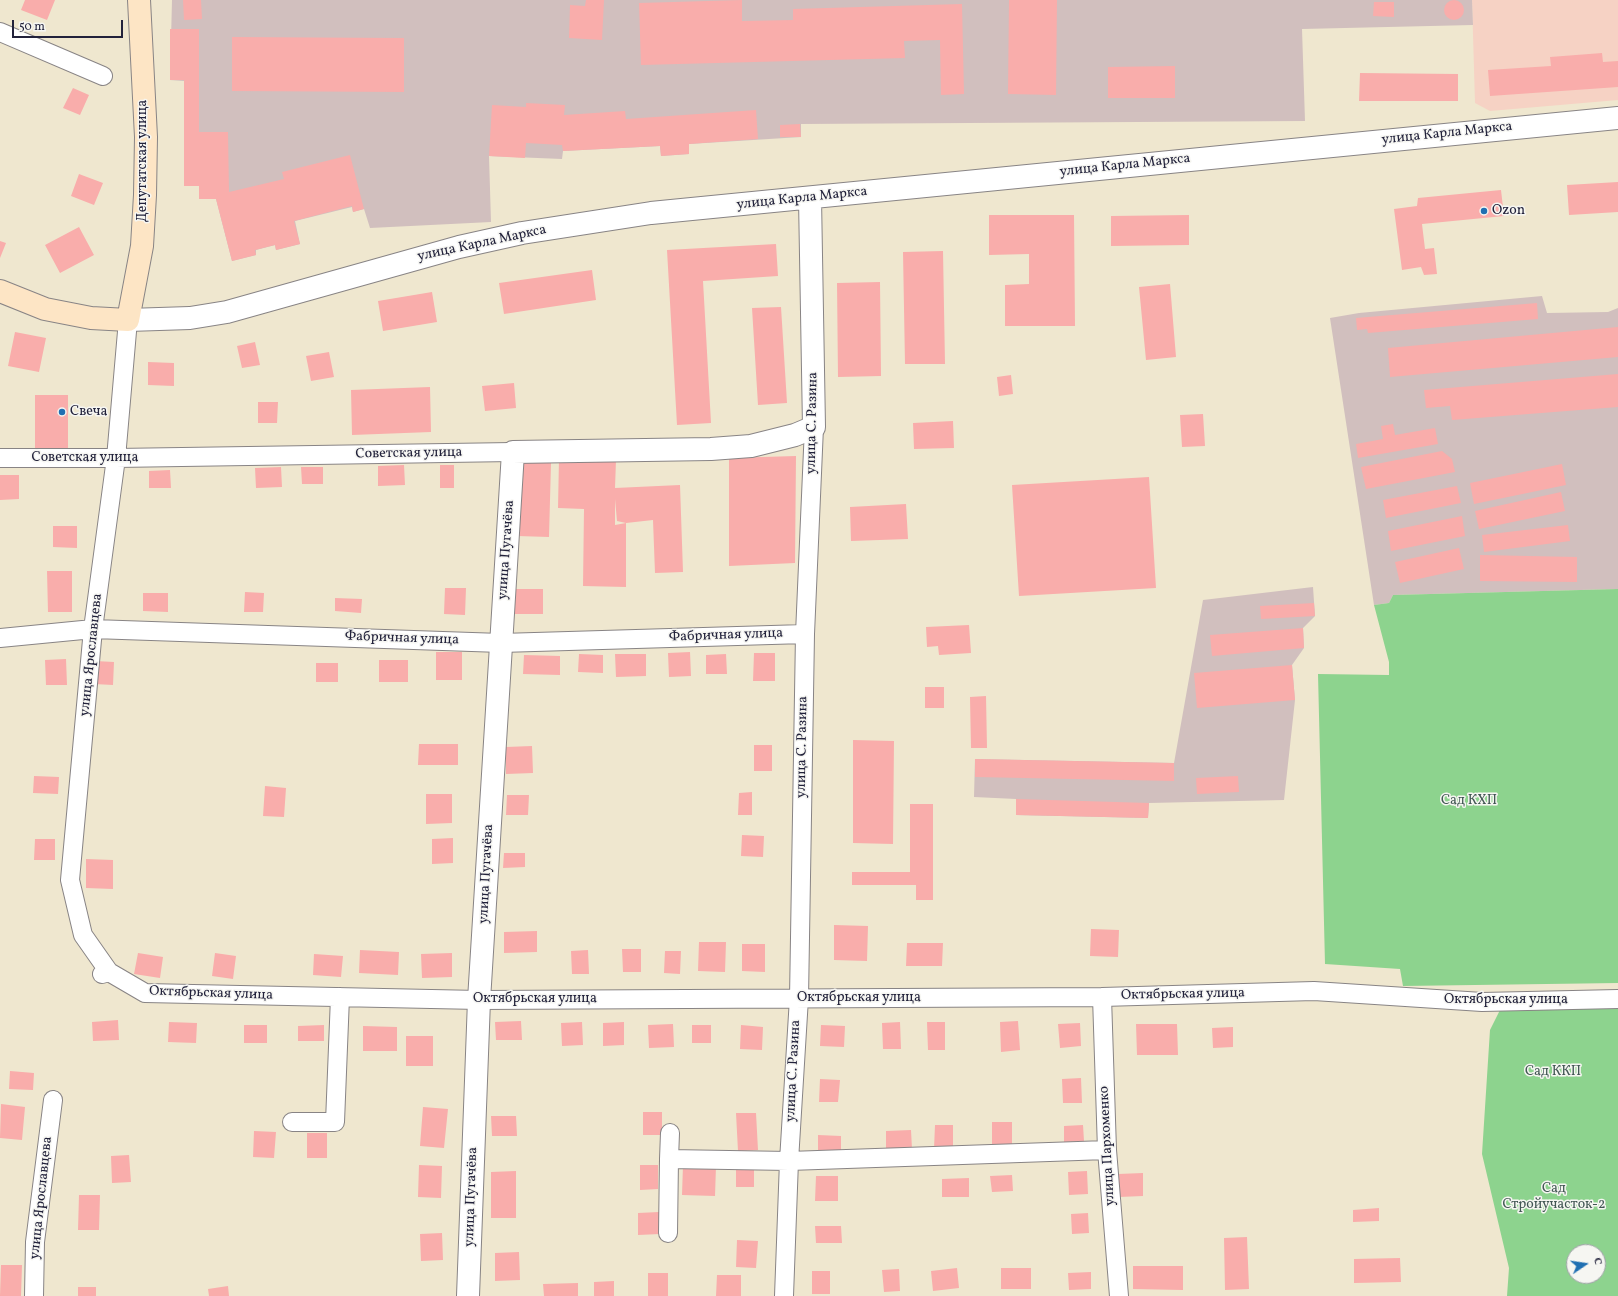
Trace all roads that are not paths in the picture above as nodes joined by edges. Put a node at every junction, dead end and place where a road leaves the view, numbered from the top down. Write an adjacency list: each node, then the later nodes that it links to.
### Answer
1 (139, 0): 7 (main road, Депутатская улица)
2 (0, 32): 3 (street)
3 (102, 76)
4 (1618, 118): 5 (street, улица Карла Маркса)
5 (810, 198): 7 (street, улица Карла Маркса); 8 (street, улица С. Разина)
6 (0, 291): 7 (main road, улица Карла Маркса)
7 (128, 320): 11 (street, улица Ярославцева)
8 (814, 427): 9 (street, Советская улица); 13 (street, улица С. Разина)
9 (513, 452): 11 (street, Советская улица); 15 (street, улица Пугачёва)
10 (0, 458): 11 (street, Советская улица)
11 (116, 458): 12 (street, улица Ярославцева)
12 (93, 628): 14 (street, Фабричная улица); 15 (street, Фабричная улица); 16 (street, улица Ярославцева)
13 (806, 634): 15 (street, Фабричная улица); 19 (street, улица С. Разина)
14 (0, 638)
15 (501, 643): 21 (street, улица Пугачёва)
16 (105, 973): 17 (street, Октябрьская улица)
17 (340, 997): 21 (street, Октябрьская улица); 23 (street)
18 (1102, 997): 19 (street, Октябрьская улица); 20 (street, Октябрьская улица); 25 (street, улица Пархоменко)
19 (799, 998): 21 (street, Октябрьская улица); 27 (street, улица С. Разина)
20 (1618, 999)
21 (479, 1000): 30 (street, улица Пугачёва)
22 (53, 1100): 29 (street, улица Ярославцева)
23 (292, 1122)
24 (670, 1133): 26 (street)
25 (1107, 1150): 27 (street); 32 (street, улица Пархоменко)
26 (669, 1160): 27 (street); 28 (street)
27 (789, 1161): 31 (street, улица С. Разина)
28 (668, 1232)
29 (34, 1296)
30 (468, 1296)
31 (784, 1296)
32 (1120, 1296)

